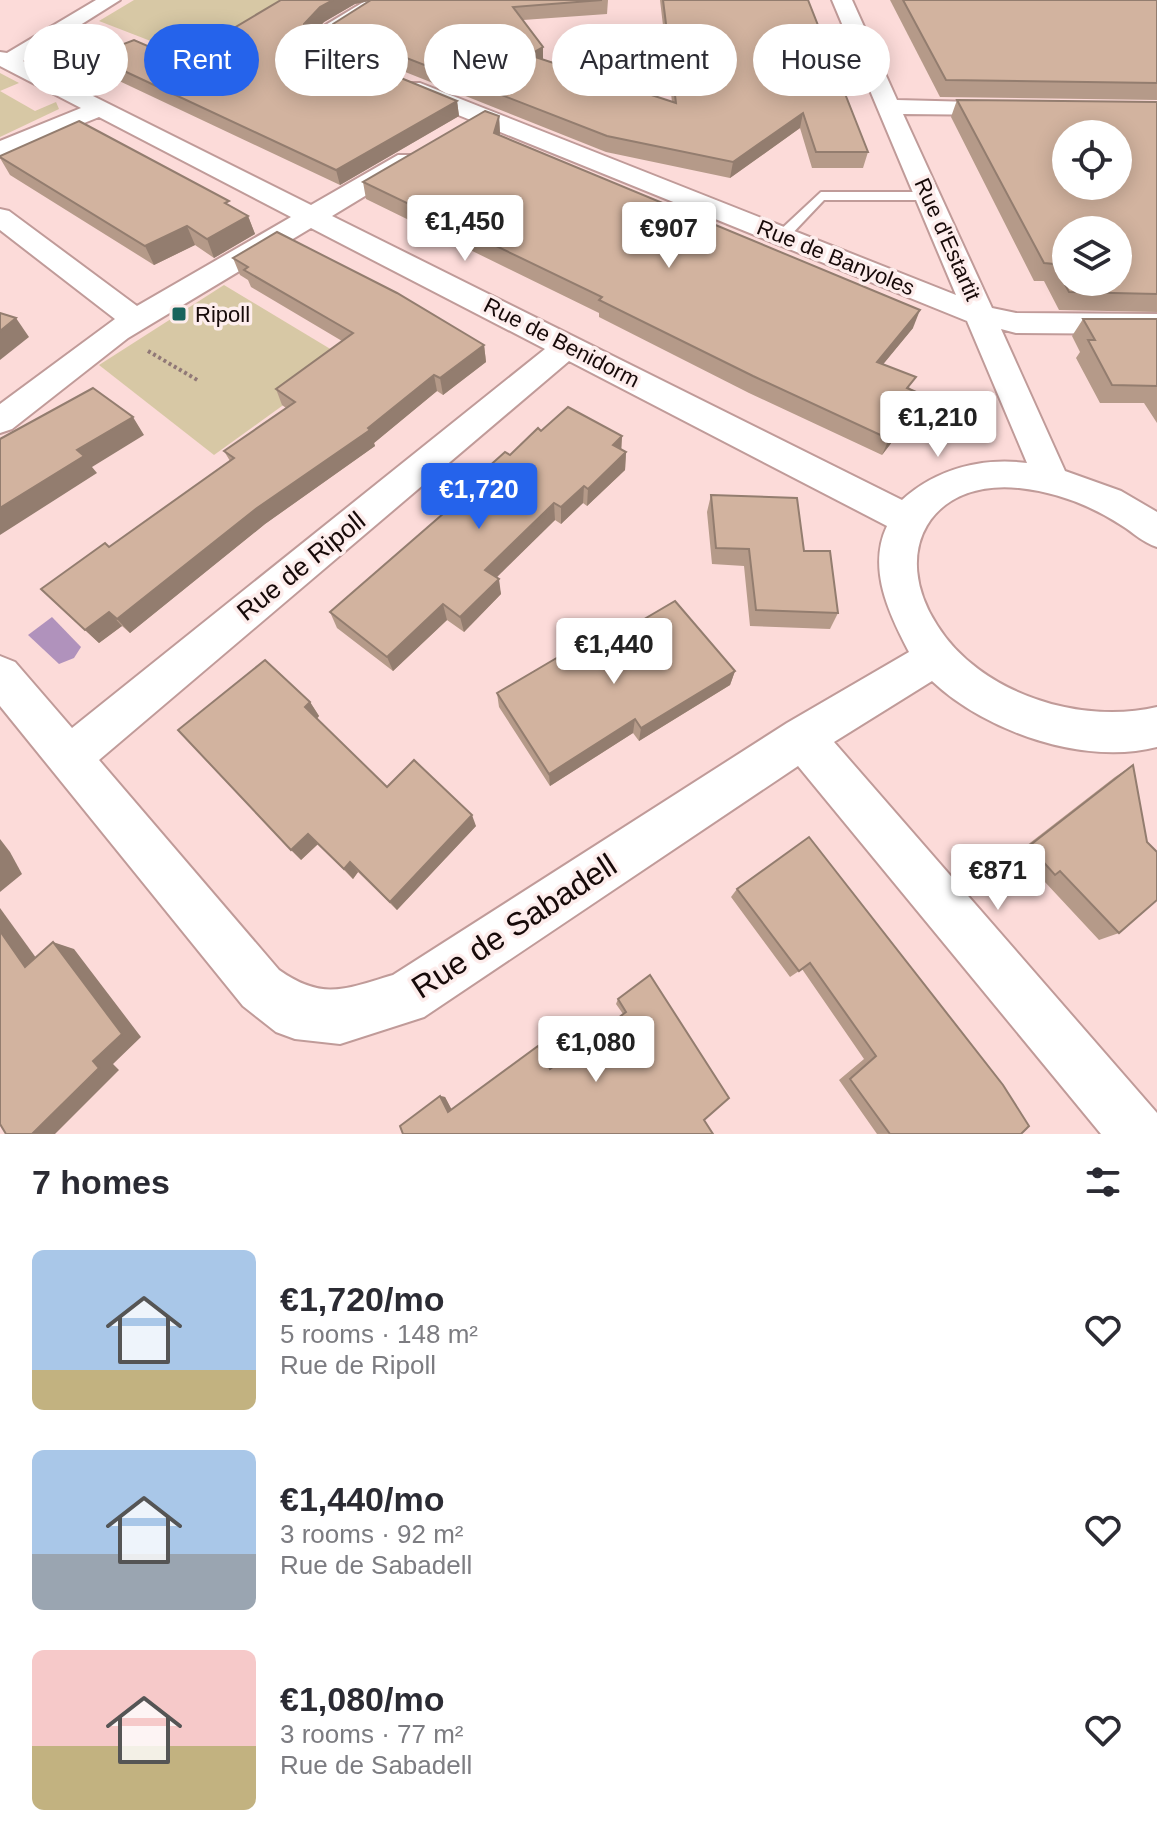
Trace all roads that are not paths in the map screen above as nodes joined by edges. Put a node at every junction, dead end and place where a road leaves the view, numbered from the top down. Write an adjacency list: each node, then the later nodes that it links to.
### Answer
1 (110, 0): 4 (street)
2 (380, 0): 8 (street, Rue de Banyoles)
3 (842, 0): 5 (street, Rue d'Estartit)
4 (5, 59): 6 (street, Rue de Benidorm)
5 (887, 107): 7 (street); 12 (street, Rue d'Estartit)
6 (102, 108): 11 (street); 13 (street, Rue de Benidorm)
7 (1034, 108)
8 (483, 116): 9 (street); 15 (street, Rue de Banyoles)
9 (456, 132)
10 (431, 146): 13 (street)
11 (0, 150)
12 (928, 196): 15 (lane); 16 (street, Rue d'Estartit)
13 (311, 215): 18 (street); 19 (street, Rue de Benidorm)
14 (0, 217): 18 (street)
15 (782, 236): 16 (street, Rue de Banyoles)
16 (983, 316): 17 (street, Rue de Banyoles); 21 (street, Rue d'Estartit)
17 (1157, 324)
18 (126, 325): 20 (street)
19 (569, 345): 22 (street, Rue de Benidorm); 28 (street, Rue de Ripoll)
20 (0, 421)
21 (1052, 480): 22 (street); 23 (street)
22 (908, 520): 24 (street)
23 (1157, 532)
24 (936, 657): 26 (street); 27 (street, Rue de Sabadell)
25 (0, 675): 28 (street, Rue de Sabadell)
26 (1157, 727)
27 (802, 738): 28 (street, Rue de Sabadell); 29 (street)
28 (71, 756)
29 (1138, 1134)

